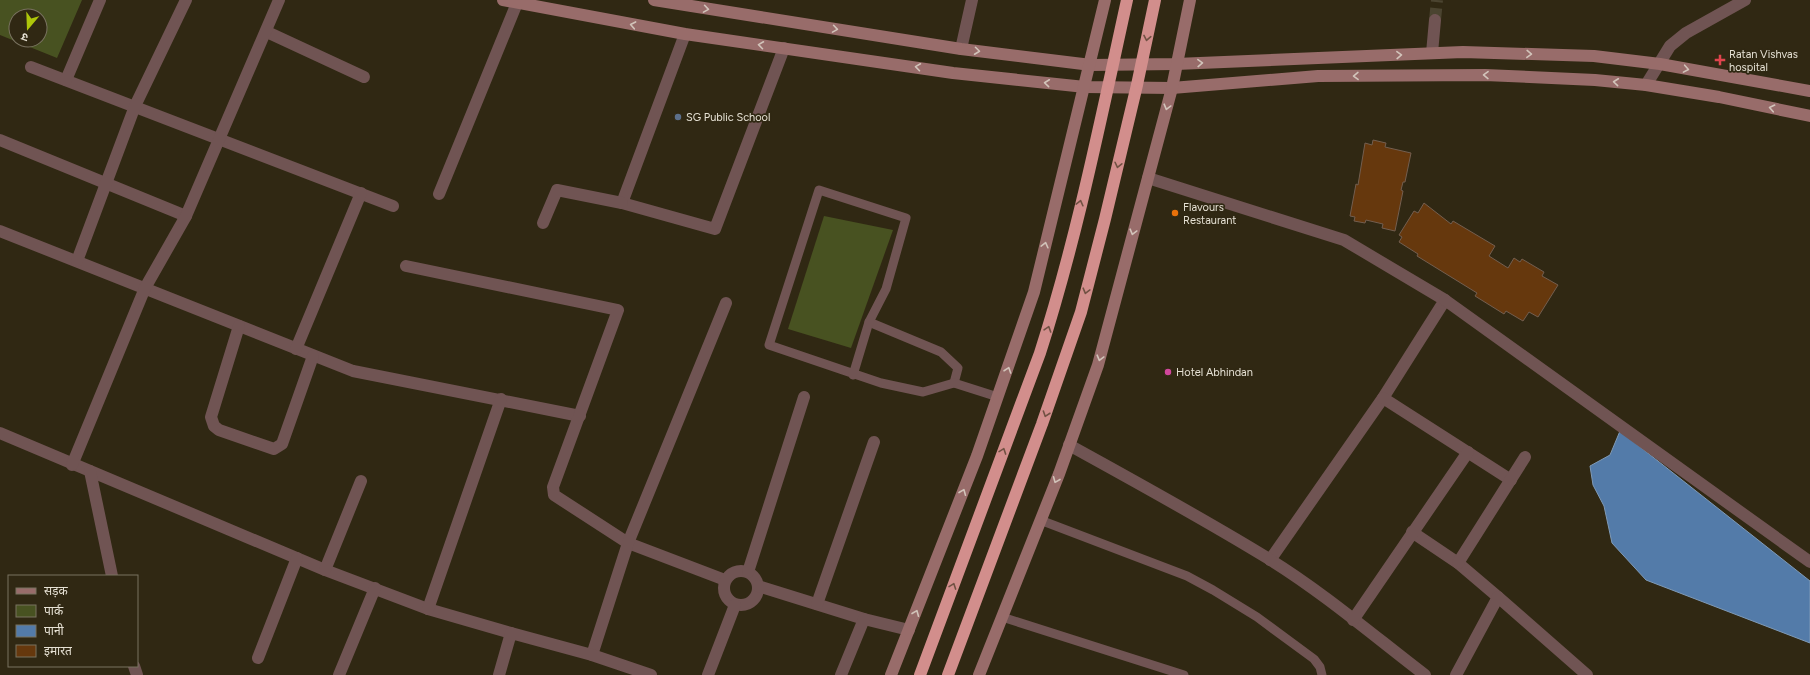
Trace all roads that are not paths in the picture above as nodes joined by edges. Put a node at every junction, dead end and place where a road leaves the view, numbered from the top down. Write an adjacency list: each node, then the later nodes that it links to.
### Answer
1 (100, 0): 25 (street)
2 (186, 0): 30 (street)
3 (280, 0): 15 (street)
4 (503, 0): 13 (main road)
5 (654, 0): 12 (main road)
6 (972, 0): 18 (street)
7 (1105, 0): 22 (main road)
8 (1127, 0): 98 (highway, one-way to 8, bridge)
9 (1155, 0): 99 (highway, one-way to 99, bridge)
10 (1190, 0): 20 (main road)
11 (1745, 0): 21 (street)
12 (676, 2): 18 (main road, one-way to 18)
13 (517, 3): 16 (main road, one-way to 13); 37 (street)
14 (1435, 20): 19 (street)
15 (267, 32): 24 (street); 32 (street)
16 (685, 34): 17 (main road, one-way to 16); 38 (street)
17 (784, 48): 27 (main road, one-way to 17); 38 (street)
18 (961, 49): 22 (main road, one-way to 22)
19 (1432, 53): 20 (main road, one-way to 19); 21 (main road, one-way to 21)
20 (1176, 64): 22 (main road); 28 (main road)
21 (1660, 64): 26 (street); 29 (main road, one-way to 29)
22 (1091, 65): 27 (main road)
23 (31, 66): 25 (street)
24 (364, 77)
25 (66, 80): 30 (street)
26 (1646, 85): 28 (main road, one-way to 28); 31 (main road, one-way to 26)
27 (1085, 87): 28 (main road); 55 (main road, one-way to 27)
28 (1172, 88): 34 (main road, one-way to 34)
29 (1810, 91)
30 (135, 106): 32 (street); 35 (street)
31 (1810, 116)
32 (219, 139): 36 (street); 40 (street)
33 (0, 140): 35 (street)
34 (1148, 178): 46 (street); 61 (main road, one-way to 61)
35 (106, 184): 40 (street); 43 (street)
36 (361, 193): 39 (street); 50 (street)
37 (439, 194)
38 (622, 203): 41 (street)
39 (393, 206)
40 (186, 216): 45 (street)
41 (543, 223)
42 (0, 231): 43 (street)
43 (77, 261): 45 (street)
44 (406, 266): 58 (street)
45 (145, 288): 49 (street); 64 (street)
46 (1444, 300): 56 (street); 73 (street)
47 (726, 302): 70 (street)
48 (869, 322): 52 (lane); 52 (lane); 53 (lane)
49 (239, 326): 50 (street); 51 (street)
50 (296, 349): 51 (street)
51 (313, 356): 57 (street)
52 (854, 375): 53 (lane)
53 (954, 383): 55 (lane)
54 (804, 397): 76 (street)
55 (998, 397): 88 (main road, one-way to 55)
56 (1383, 398): 62 (street); 72 (street)
57 (501, 399): 58 (street); 84 (street)
58 (580, 416): 70 (street)
59 (0, 433): 64 (street)
60 (874, 442): 82 (street)
61 (1069, 445): 68 (main road, one-way to 68); 72 (street)
62 (1468, 452): 66 (street); 69 (street)
63 (1525, 457): 66 (street)
64 (72, 465): 65 (street)
65 (90, 471): 71 (street); 77 (street)
66 (1511, 480): 74 (street)
67 (361, 481): 75 (street)
68 (1040, 520): 85 (main road); 102 (lane)
69 (1412, 532): 74 (street); 87 (street)
70 (628, 543): 78 (street); 90 (street)
71 (297, 558): 75 (street); 91 (street)
72 (1270, 560): 87 (street)
73 (1810, 562)
74 (1458, 563): 81 (street)
75 (325, 570): 80 (street)
76 (748, 572): 78 (street); 79 (street)
77 (112, 575)
78 (725, 580): 83 (street)
79 (758, 586): 82 (street); 83 (street)
80 (374, 588): 84 (street); 92 (street)
81 (1498, 597): 104 (street); 105 (street)
82 (817, 604): 86 (street)
83 (735, 605): 95 (street)
84 (428, 609): 89 (street)
85 (1002, 617): 100 (main road); 101 (lane)
86 (864, 620): 88 (street); 96 (street)
87 (1353, 620): 103 (street)
88 (909, 630): 97 (main road)
89 (511, 633): 90 (street); 93 (street)
90 (592, 655): 94 (street)
91 (258, 658)
92 (339, 675)
93 (499, 675)
94 (651, 675)
95 (708, 675)
96 (841, 675)
97 (891, 675)
98 (920, 675)
99 (948, 675)
100 (979, 675)
101 (1184, 675)
102 (1322, 675)
103 (1425, 675)
104 (1456, 675)
105 (1587, 675)

